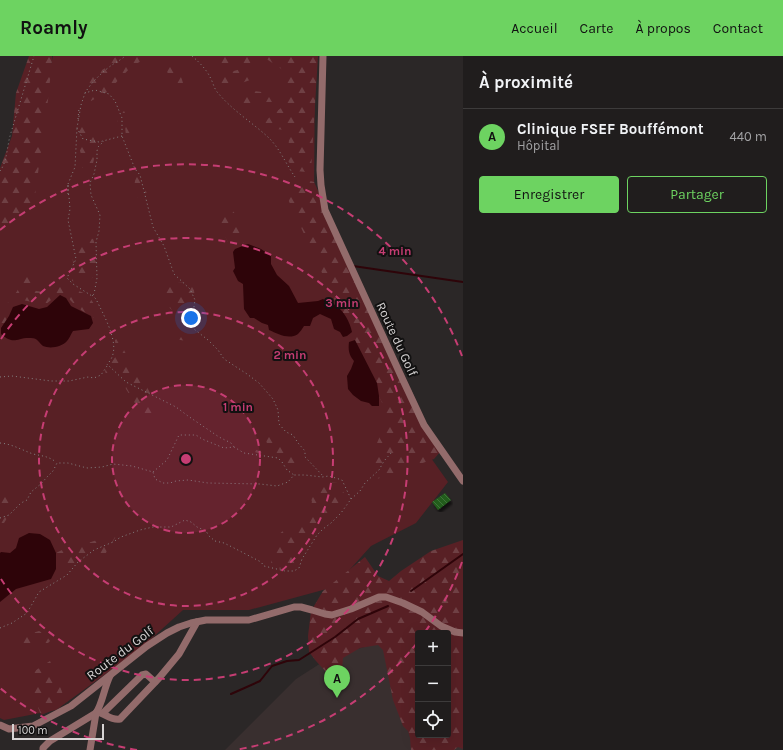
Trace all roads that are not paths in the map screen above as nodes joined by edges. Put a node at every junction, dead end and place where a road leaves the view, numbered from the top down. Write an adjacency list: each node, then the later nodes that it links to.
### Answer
1 (323, 56): 2 (street, Route du Golf)
2 (463, 481)
3 (197, 622): 4 (street, Route du Golf); 5 (street, Route du Golf); 6 (street)
4 (463, 633)
5 (111, 674): 7 (street); 8 (street, Route du Golf)
6 (155, 682): 7 (street); 7 (street)
7 (99, 713): 9 (street); 10 (street)
8 (0, 725)
9 (43, 750)
10 (90, 750)

